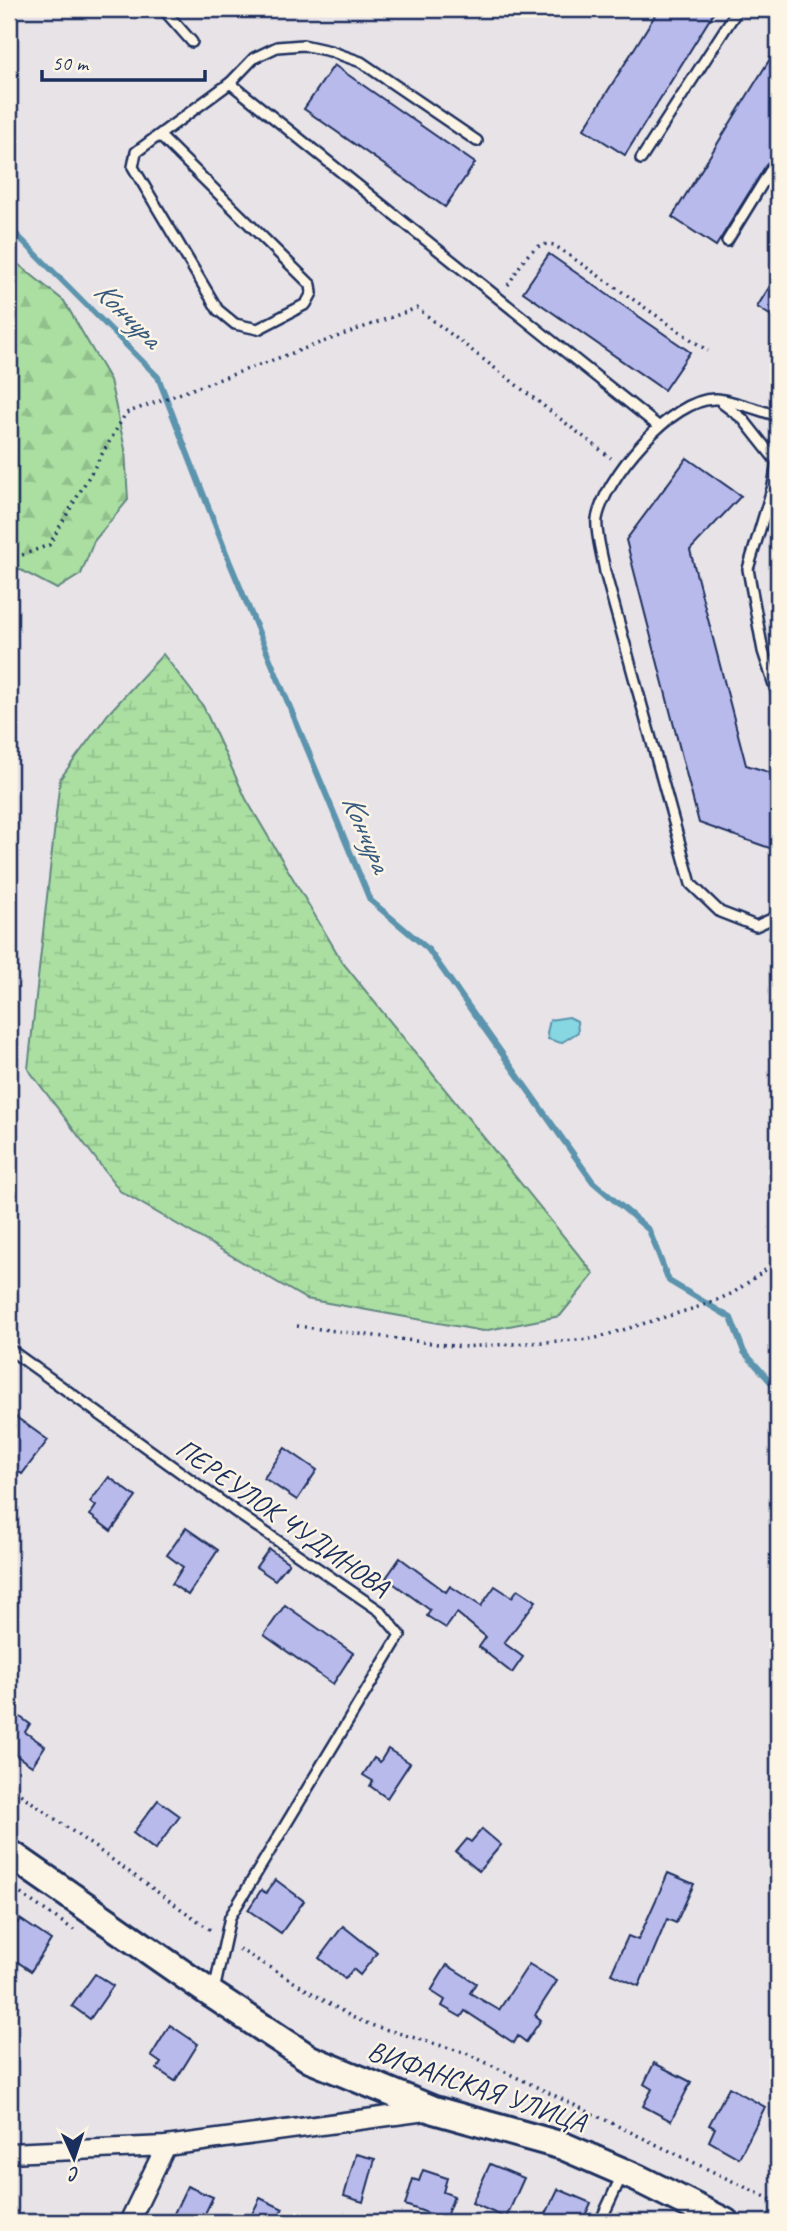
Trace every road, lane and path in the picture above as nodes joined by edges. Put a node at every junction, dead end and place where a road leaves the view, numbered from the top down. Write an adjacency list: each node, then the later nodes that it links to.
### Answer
1 (163, 9): 3 (lane)
2 (738, 9): 8 (lane)
3 (192, 42)
4 (230, 83): 5 (lane); 6 (lane); 10 (lane)
5 (159, 135): 5 (lane)
6 (477, 141)
7 (778, 158): 9 (lane)
8 (641, 159)
9 (727, 241)
10 (499, 299): 11 (path); 14 (lane)
11 (708, 351)
12 (715, 399): 13 (lane); 14 (lane); 15 (lane)
13 (778, 416)
14 (658, 426): 16 (lane)
15 (778, 462): 18 (lane)
16 (624, 468): 17 (path); 19 (lane)
17 (9, 560)
18 (778, 697)
19 (778, 916)
20 (778, 1261): 21 (path)
21 (297, 1326)
22 (9, 1349): 25 (lane, ПЕРЕУЛОК ЧУДИНОВА)
23 (9, 1786): 25 (path)
24 (9, 1853): 26 (main road, ВИФАНСКАЯ УЛИЦА)
25 (225, 1941): 26 (lane, ПЕРЕУЛОК ЧУДИНОВА); 31 (path)
26 (213, 1995): 27 (main road, ВИФАНСКАЯ УЛИЦА)
27 (434, 2110): 28 (street); 30 (main road, ВИФАНСКАЯ УЛИЦА)
28 (166, 2146): 29 (street); 32 (street)
29 (9, 2153)
30 (623, 2172): 33 (lane); 34 (main road, ВИФАНСКАЯ УЛИЦА)
31 (778, 2203)
32 (129, 2222)
33 (600, 2222)
34 (725, 2222)

